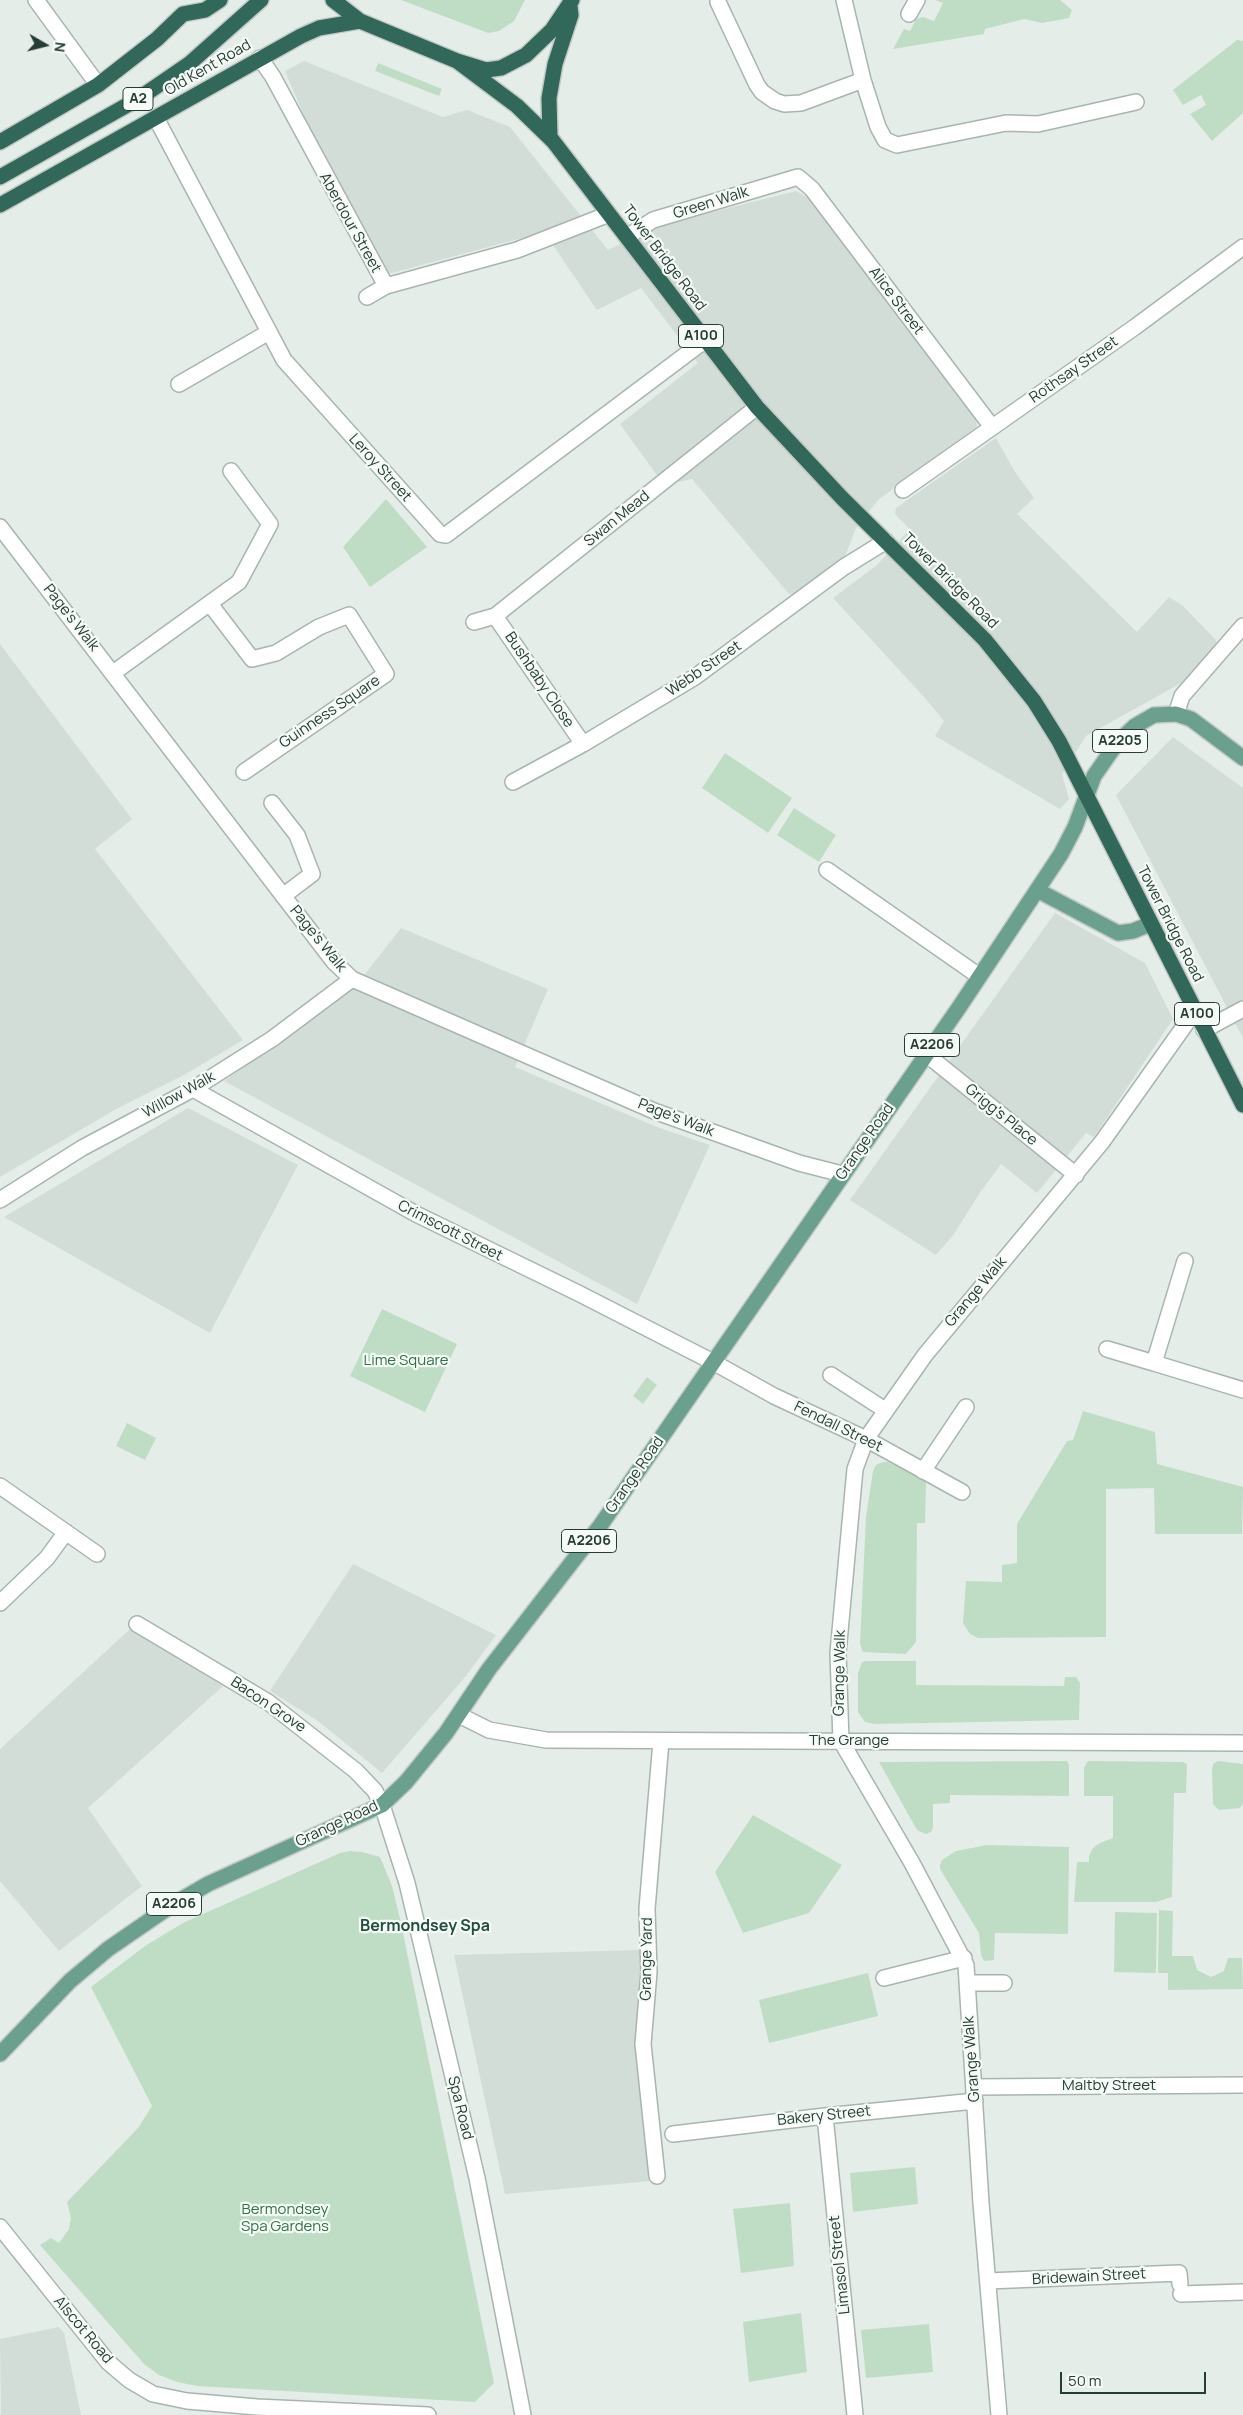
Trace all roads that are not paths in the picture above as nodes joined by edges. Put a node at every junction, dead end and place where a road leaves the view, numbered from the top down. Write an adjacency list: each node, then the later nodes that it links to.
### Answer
1 (36, 0): 15 (street)
2 (220, 0): 9 (highway, A2)
3 (261, 0): 20 (highway, A2)
4 (333, 0): 11 (highway)
5 (844, 0): 14 (street)
6 (917, 0): 10 (street)
7 (571, 2): 13 (highway); 18 (highway)
8 (718, 2): 14 (street)
9 (183, 7): 15 (highway, A2)
10 (909, 14)
11 (360, 21): 12 (highway, Old Kent Road / A2); 13 (highway)
12 (260, 58): 17 (highway, Old Kent Road / A2); 26 (street, Aberdour Street)
13 (457, 61): 18 (highway, Tower Bridge Road / A100)
14 (863, 80): 16 (street)
15 (98, 85): 19 (highway, A2)
16 (1136, 102)
17 (156, 118): 22 (highway, Old Kent Road / A2); 28 (street, Leroy Street)
18 (550, 138): 23 (highway, Tower Bridge Road / A100)
19 (0, 142)
20 (0, 177)
21 (798, 177): 24 (street, Green Walk); 32 (street, Alice Street)
22 (0, 205)
23 (609, 214): 24 (highway, Tower Bridge Road / A100); 26 (street, Aberdour Street)
24 (627, 237): 29 (highway, Tower Bridge Road / A100)
25 (1243, 247): 32 (street, Rothsay Street)
26 (386, 286): 27 (street)
27 (367, 297)
28 (269, 332): 29 (street, Leroy Street); 30 (street)
29 (704, 341): 31 (highway, Tower Bridge Road / A100)
30 (179, 384)
31 (757, 407): 36 (highway, Tower Bridge Road / A100); 38 (street, Swan Mead)
32 (992, 427): 34 (street, Rothsay Street)
33 (231, 470): 37 (street)
34 (903, 490)
35 (0, 527): 41 (street, Page's Walk)
36 (886, 541): 43 (street, Webb Street); 47 (highway, Tower Bridge Road / A100)
37 (210, 604): 41 (street); 45 (street, Guinness Square)
38 (495, 616): 39 (street, Swan Mead); 43 (street, Bushbaby Close)
39 (474, 622)
40 (1243, 626): 42 (street)
41 (113, 672): 51 (street, Page's Walk)
42 (1176, 714): 44 (main road); 47 (main road, A2205)
43 (583, 744): 46 (street, Webb Street)
44 (1243, 758)
45 (244, 772)
46 (513, 782)
47 (1085, 796): 50 (main road, Grange Road / A2206); 52 (highway, Tower Bridge Road / A100)
48 (272, 803): 51 (street)
49 (827, 870): 53 (street)
50 (1037, 890): 52 (main road); 53 (main road, Grange Road / A2206)
51 (283, 896): 54 (street, Page's Walk)
52 (1150, 924): 56 (highway, Tower Bridge Road / A100)
53 (979, 976): 58 (main road, Grange Road / A2206)
54 (352, 979): 59 (street, Willow Walk); 61 (street, Page's Walk)
55 (1243, 1009): 57 (street)
56 (1195, 1012): 57 (highway, Tower Bridge Road / A100); 62 (street, Grange Walk)
57 (1204, 1030): 60 (highway, Tower Bridge Road / A100)
58 (926, 1054): 61 (main road, Grange Road / A2206); 62 (street, Grigg's Place)
59 (193, 1089): 63 (street, Willow Walk); 66 (street, Crimscott Street)
60 (1243, 1105)
61 (842, 1174): 66 (main road, Grange Road / A2206)
62 (1076, 1175): 71 (street, Grange Walk)
63 (0, 1200)
64 (1185, 1260): 67 (street)
65 (1107, 1349): 67 (street)
66 (713, 1362): 72 (street, Fendall Street); 80 (main road, Grange Road / A2206)
67 (1154, 1363): 69 (street)
68 (831, 1375): 71 (street)
69 (1243, 1390)
70 (966, 1408): 73 (street)
71 (885, 1410): 72 (street, Grange Walk)
72 (866, 1439): 73 (street, Fendall Street); 82 (street, Grange Walk)
73 (922, 1471): 75 (street, Fendall Street)
74 (0, 1486): 76 (street)
75 (962, 1492)
76 (66, 1532): 77 (street); 78 (street)
77 (97, 1554)
78 (0, 1602)
79 (137, 1624): 84 (street, Bacon Grove)
80 (458, 1715): 81 (street, The Grange); 84 (main road, Grange Road / A2206)
81 (661, 1741): 82 (street, The Grange); 94 (street, Grange Yard)
82 (841, 1741): 83 (street, The Grange); 85 (street, Grange Walk)
83 (1243, 1743)
84 (382, 1805): 89 (main road, Grange Road / A2206); 99 (street, Spa Road)
85 (964, 1958): 86 (street); 87 (street, Grange Walk)
86 (884, 1978)
87 (968, 1983): 88 (street); 91 (street, Grange Walk)
88 (1004, 1983)
89 (0, 2054)
90 (1243, 2086): 91 (street, Maltby Street)
91 (975, 2094): 92 (street, Bakery Street); 96 (street, Grange Walk)
92 (825, 2116): 93 (street, Bakery Street); 100 (street, Limasol Street)
93 (673, 2134)
94 (657, 2176)
95 (0, 2227): 98 (street, Alscot Road)
96 (988, 2281): 97 (street, Bridewain Street); 101 (street, Grange Walk)
97 (1243, 2292)
98 (428, 2415)
99 (523, 2415)
100 (855, 2415)
101 (999, 2415)

